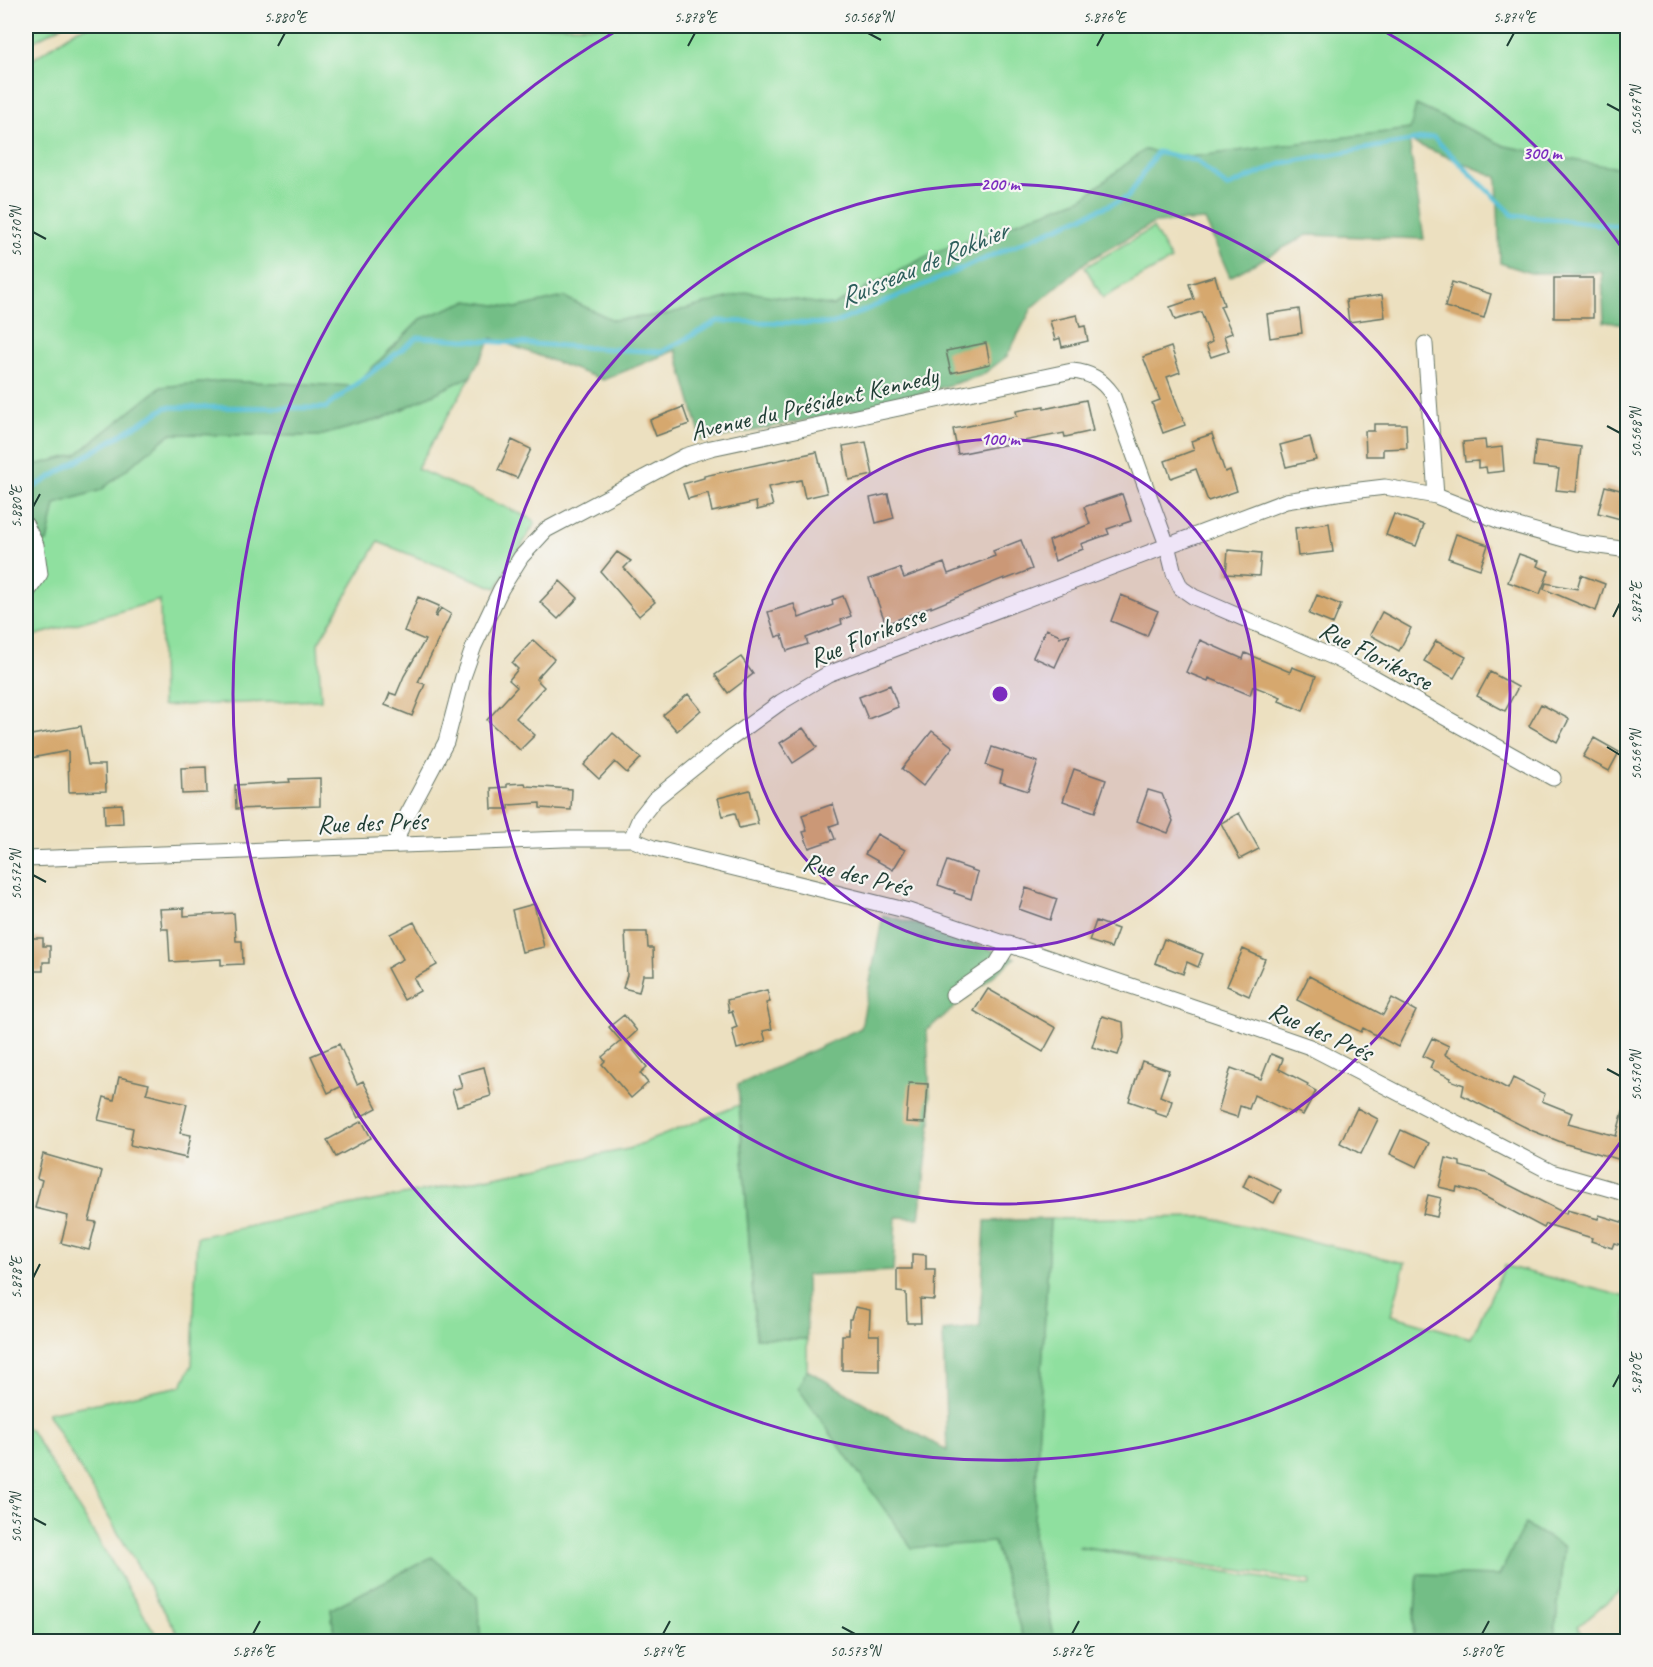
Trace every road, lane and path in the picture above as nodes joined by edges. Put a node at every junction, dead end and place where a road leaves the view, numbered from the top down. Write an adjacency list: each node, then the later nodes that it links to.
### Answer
1 (1425, 344): 2 (street)
2 (1436, 496): 4 (street, Rue Florikosse); 5 (street, Rue Florikosse)
3 (26, 525): 6 (street)
4 (1167, 545): 7 (street, Rue Florikosse); 8 (street, Rue Florikosse); 9 (street, Avenue du Président Kennedy)
5 (1628, 550)
6 (26, 594)
7 (1553, 778)
8 (631, 839): 9 (street, Rue des Prés); 11 (street, Rue des Prés)
9 (395, 845): 10 (street, Rue des Prés)
10 (26, 860)
11 (1009, 944): 12 (street); 13 (street, Rue des Prés)
12 (953, 995)
13 (1628, 1194)

